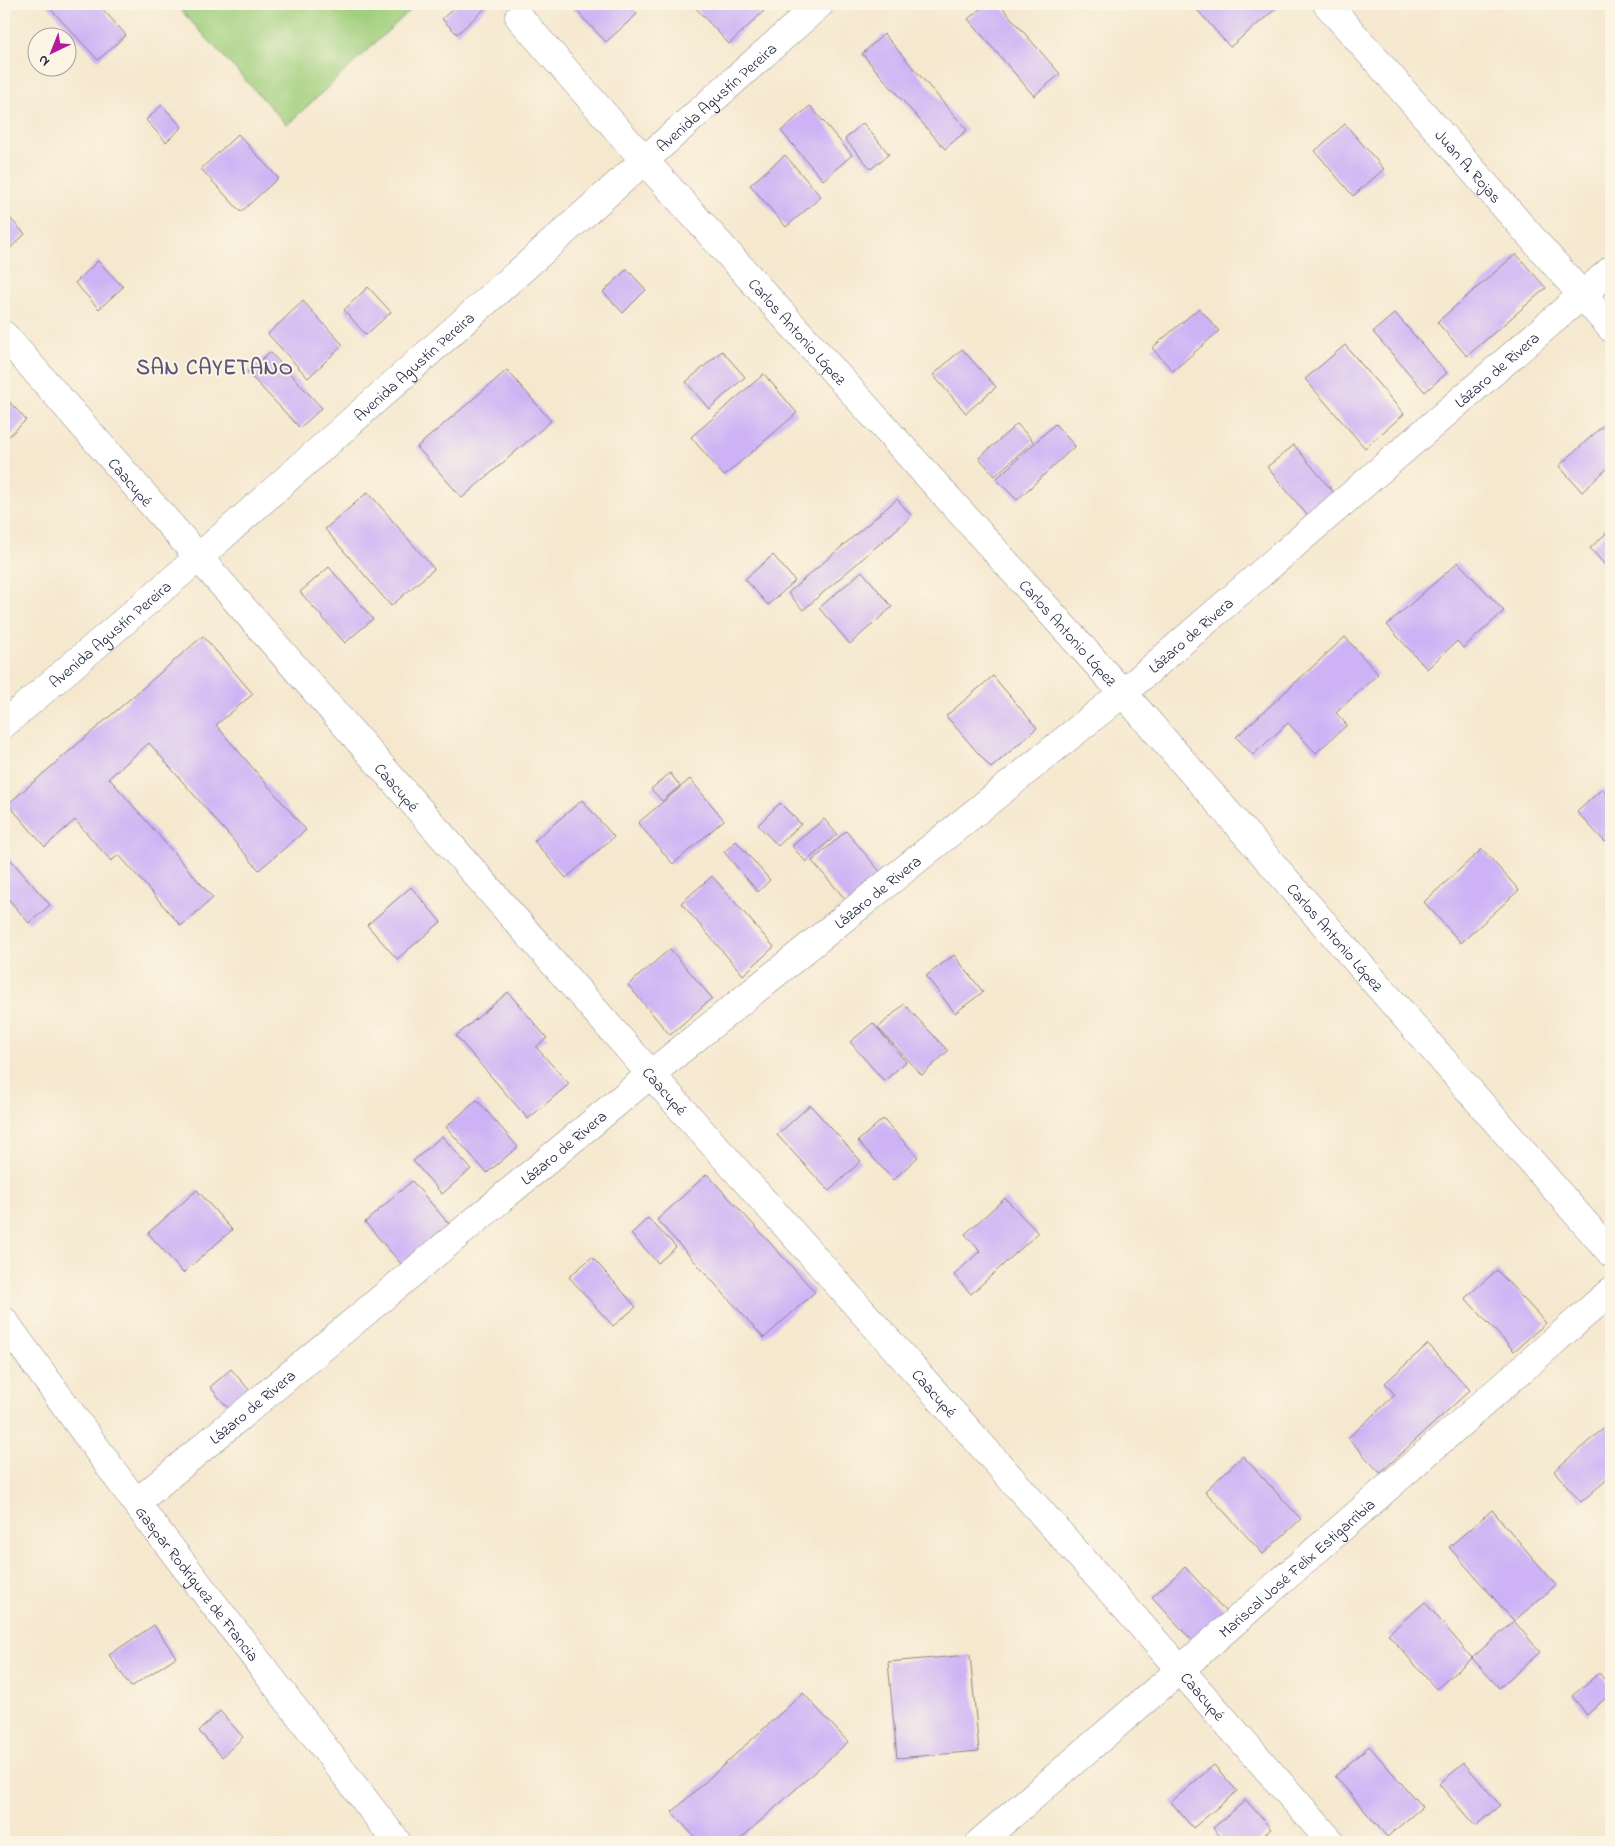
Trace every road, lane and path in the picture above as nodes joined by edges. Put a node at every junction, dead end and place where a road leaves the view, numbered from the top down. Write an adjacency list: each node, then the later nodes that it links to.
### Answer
1 (820, 4): 4 (street, Avenida Agustín Pereira)
2 (1327, 4): 6 (street, Juan A. Rojas)
3 (519, 17): 4 (street, Carlos Antonio López)
4 (644, 160): 9 (street, Avenida Agustín Pereira); 10 (street, Carlos Antonio López)
5 (1611, 270): 6 (street, Lázaro de Rivera)
6 (1583, 295): 7 (street, Juan A. Rojas); 10 (street, Lázaro de Rivera)
7 (1611, 328)
8 (4, 335): 9 (street, Caacupé)
9 (197, 559): 11 (street, Avenida Agustín Pereira); 12 (street, Caacupé)
10 (1123, 693): 12 (street, Lázaro de Rivera); 13 (street, Carlos Antonio López)
11 (4, 724)
12 (651, 1074): 16 (street, Lázaro de Rivera); 17 (street, Caacupé)
13 (1611, 1253)
14 (1611, 1291): 17 (street, Mariscal José Felix Estigarribia)
15 (4, 1321): 16 (street, Gaspar Rodríguez de Francia)
16 (136, 1503): 18 (street, Gaspar Rodríguez de Francia)
17 (1180, 1669): 19 (street, Mariscal José Felix Estigarribia); 20 (street, Caacupé)
18 (397, 1842)
19 (980, 1842)
20 (1330, 1842)

